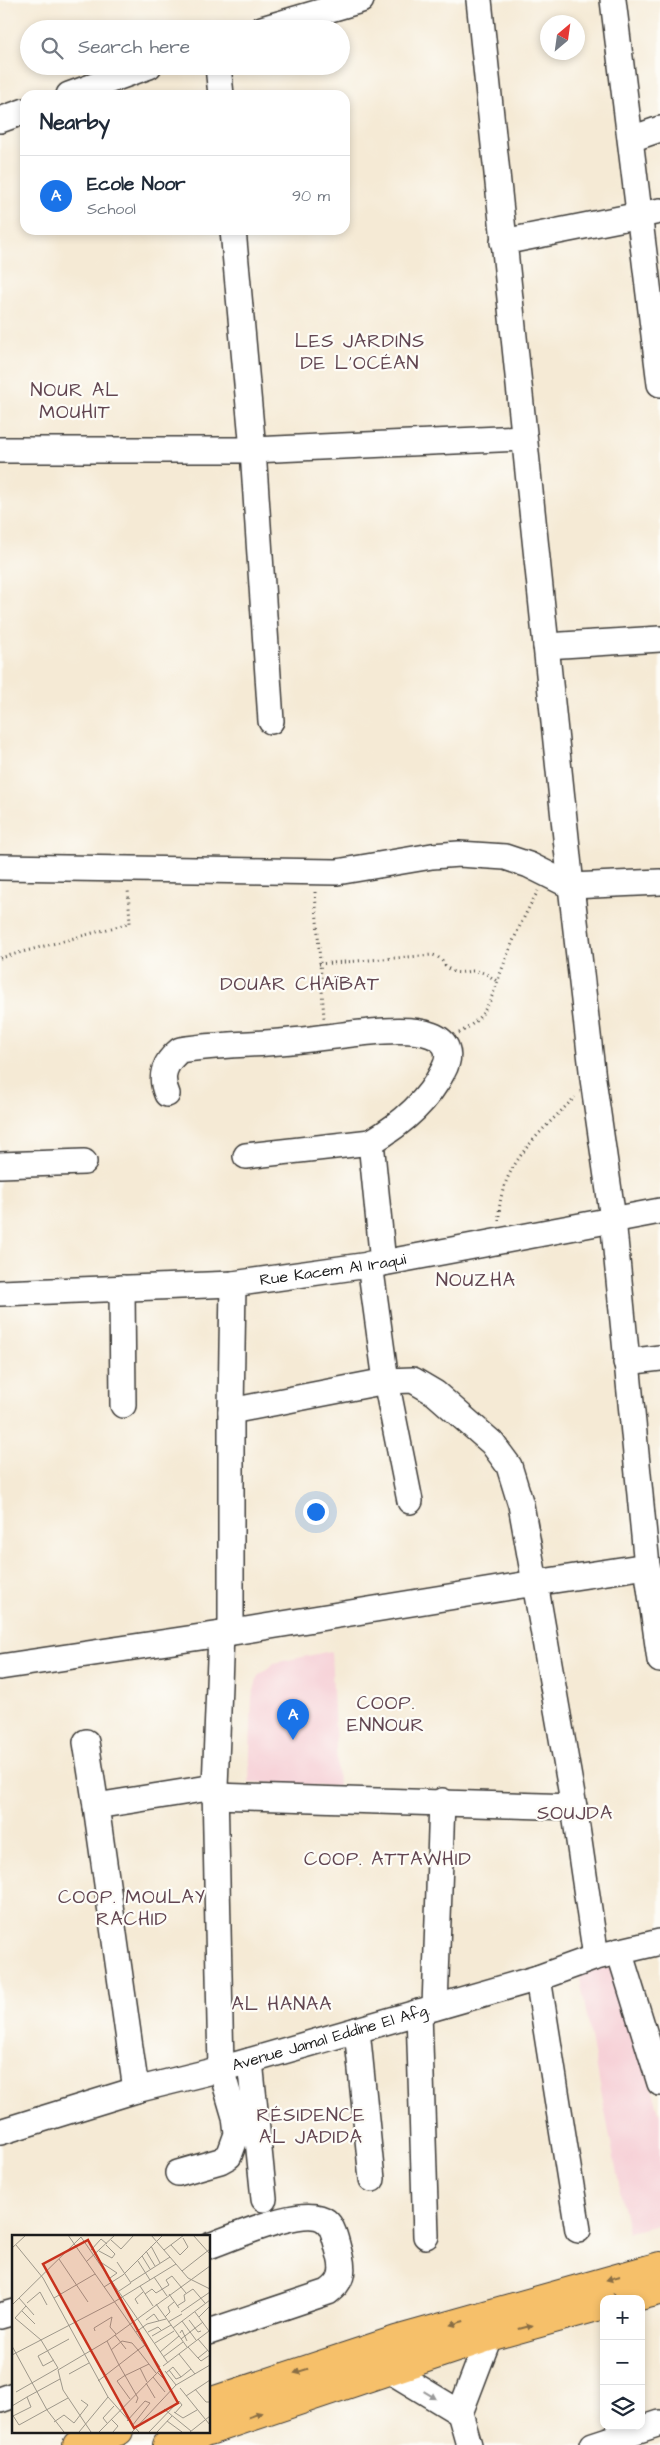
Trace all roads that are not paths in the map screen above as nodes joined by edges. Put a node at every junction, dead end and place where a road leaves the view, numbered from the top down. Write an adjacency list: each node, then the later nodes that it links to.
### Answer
1 (360, 0): 4 (street)
2 (479, 0): 15 (street)
3 (613, 0): 12 (street)
4 (292, 20)
5 (124, 75): 7 (street)
6 (219, 75): 8 (street)
7 (83, 90)
8 (220, 90)
9 (20, 113): 10 (street)
10 (0, 120)
11 (660, 130): 12 (street)
12 (631, 140): 13 (street)
13 (649, 213): 15 (street); 16 (street)
14 (233, 235): 20 (street)
15 (503, 242): 18 (street)
16 (656, 317): 17 (street)
17 (660, 384)
18 (524, 438): 20 (street); 22 (street)
19 (0, 450): 20 (street)
20 (253, 450): 23 (street)
21 (660, 639): 22 (street)
22 (546, 646): 26 (street)
23 (272, 721)
24 (0, 867): 26 (street)
25 (660, 882): 26 (street)
26 (571, 886): 33 (street)
27 (168, 1094): 28 (street)
28 (371, 1142): 29 (street); 34 (street)
29 (246, 1156)
30 (84, 1162): 31 (street)
31 (0, 1165)
32 (660, 1211): 33 (street, Rue Kacem Al Iraqui)
33 (613, 1219): 34 (street, Rue Kacem Al Iraqui); 39 (street)
34 (377, 1263): 35 (street, Rue Kacem Al Iraqui); 40 (street)
35 (233, 1284): 36 (street, Rue Kacem Al Iraqui); 42 (street)
36 (122, 1288): 37 (street, Rue Kacem Al Iraqui); 41 (street)
37 (0, 1293)
38 (660, 1358): 39 (street)
39 (626, 1362): 44 (street)
40 (386, 1381): 42 (street); 43 (street); 45 (street)
41 (123, 1406)
42 (231, 1411): 46 (street)
43 (410, 1501)
44 (647, 1566): 45 (street); 47 (street)
45 (535, 1583): 46 (street); 53 (street)
46 (226, 1633): 48 (street); 50 (street)
47 (660, 1660)
48 (0, 1667)
49 (86, 1742): 52 (street)
50 (215, 1792): 51 (street); 52 (street); 60 (street)
51 (442, 1801): 53 (street); 57 (street)
52 (96, 1806): 62 (street)
53 (574, 1807): 55 (street)
54 (660, 1942): 55 (street, Avenue Jamal Eddine El Afg.)
55 (608, 1954): 56 (street, Avenue Jamal Eddine El Afg.); 61 (street)
56 (538, 1978): 57 (street, Avenue Jamal Eddine El Afg.); 67 (street)
57 (427, 2009): 58 (street, Avenue Jamal Eddine El Afg.); 68 (street)
58 (356, 2030): 59 (street, Avenue Jamal Eddine El Afg.); 65 (street)
59 (250, 2060): 60 (street, Avenue Jamal Eddine El Afg.); 66 (street)
60 (221, 2069): 62 (street, Avenue Jamal Eddine El Afg.); 64 (street)
61 (660, 2083)
62 (136, 2090): 63 (street, Avenue Jamal Eddine El Afg.)
63 (0, 2132)
64 (178, 2173)
65 (372, 2180)
66 (264, 2199)
67 (578, 2230)
68 (426, 2236)
69 (210, 2246): 74 (street)
70 (660, 2266): 79 (main road, one-way to 79)
71 (660, 2290): 72 (main road)
72 (642, 2295)
73 (600, 2306): 75 (main road, one-way to 73)
74 (210, 2332)
75 (489, 2337): 76 (main road); 80 (street)
76 (389, 2370): 80 (street, one-way to 80); 82 (main road, one-way to 76)
77 (12, 2396): 78 (street)
78 (0, 2400)
79 (210, 2402)
80 (460, 2413): 87 (street)
81 (660, 2423): 88 (street)
82 (210, 2430)
83 (115, 2432): 85 (main road)
84 (205, 2432): 86 (main road)
85 (77, 2445)
86 (167, 2445)
87 (469, 2445)
88 (593, 2445)

